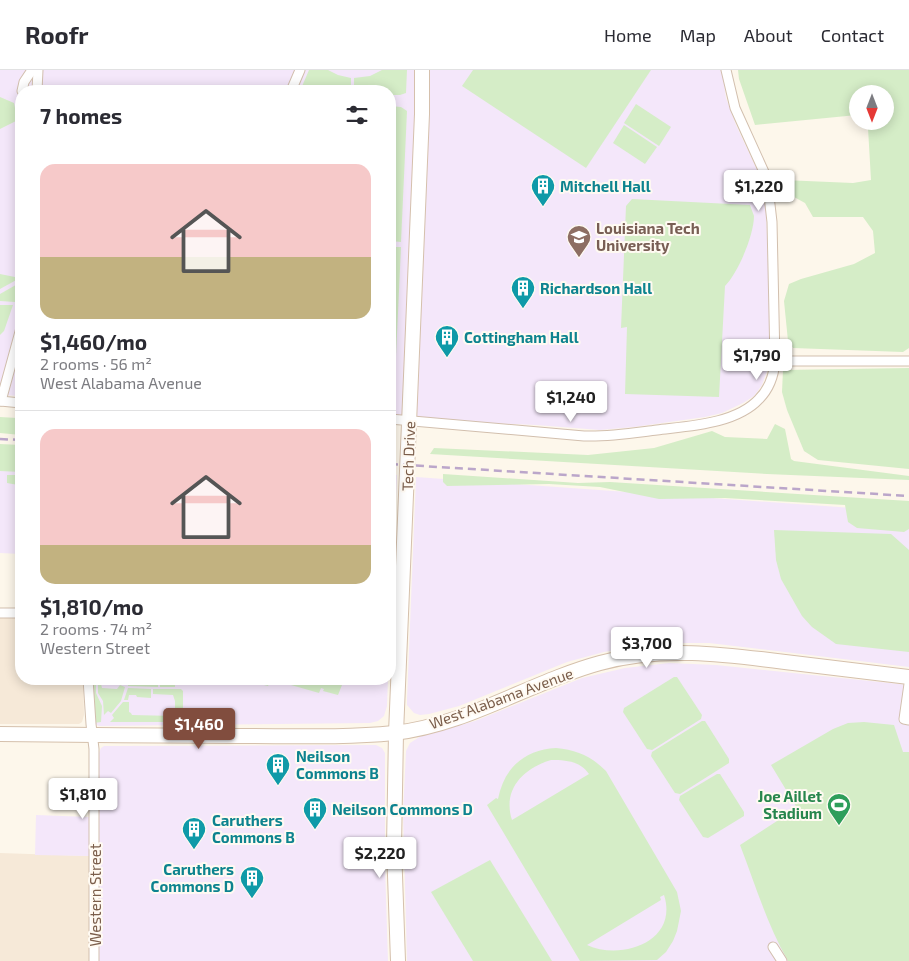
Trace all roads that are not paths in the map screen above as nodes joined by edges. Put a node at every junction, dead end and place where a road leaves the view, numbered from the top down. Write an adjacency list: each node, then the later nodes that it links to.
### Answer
1 (32, 70): 6 (street)
2 (38, 70): 7 (street)
3 (300, 70): 8 (street)
4 (422, 70): 15 (main road, Tech Drive)
5 (726, 70): 10 (street)
6 (23, 85)
7 (37, 85)
8 (294, 85)
9 (15, 350): 12 (street)
10 (775, 361): 11 (street); 15 (street)
11 (909, 361)
12 (1, 401): 13 (street)
13 (15, 402)
14 (396, 419): 15 (street)
15 (409, 420): 22 (main road, Tech Drive)
16 (0, 613): 17 (street)
17 (15, 613)
18 (909, 677): 22 (main road, West Alabama Avenue)
19 (909, 684): 21 (street)
20 (88, 685): 24 (street, Western Street)
21 (909, 720)
22 (396, 733): 24 (main road, West Alabama Avenue); 27 (main road, Tech Drive)
23 (0, 734): 24 (main road, West Alabama Avenue)
24 (93, 736): 26 (street, Western Street)
25 (773, 947): 28 (street)
26 (94, 961)
27 (398, 961)
28 (782, 961)

